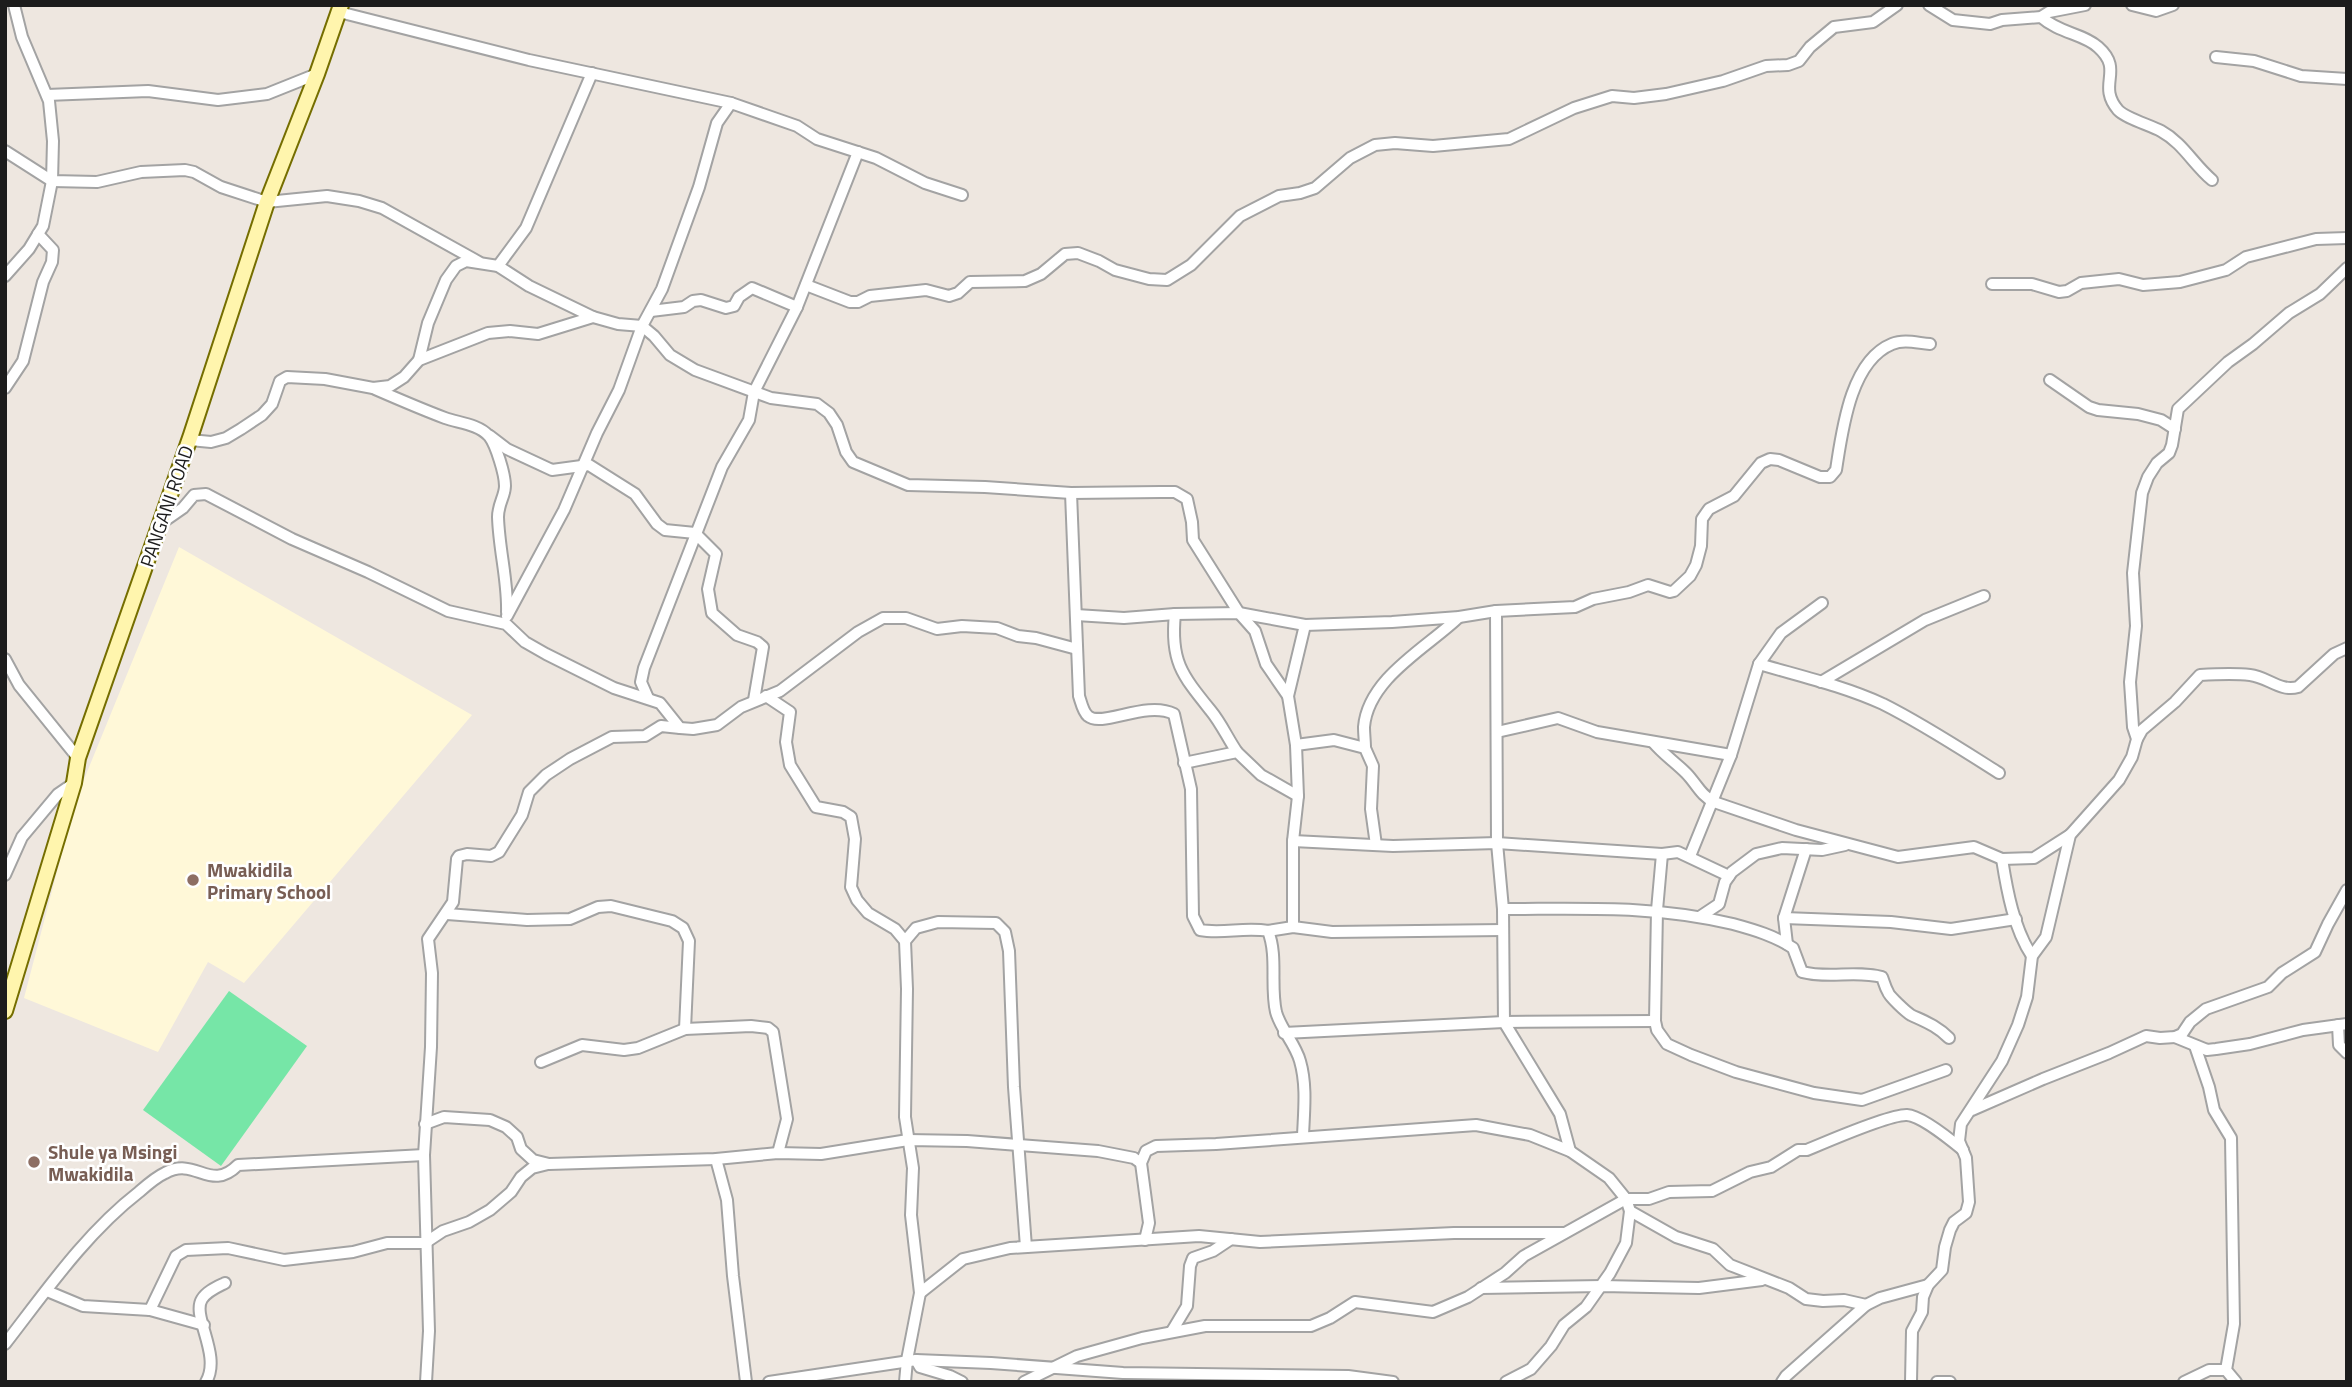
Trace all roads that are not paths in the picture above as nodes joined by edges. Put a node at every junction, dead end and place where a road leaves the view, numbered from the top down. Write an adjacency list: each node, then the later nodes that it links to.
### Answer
1 (14, 5): 13 (street)
2 (1897, 5): 28 (street)
3 (1929, 5): 8 (street)
4 (2085, 5): 8 (street)
5 (2132, 5): 6 (street)
6 (2173, 5)
7 (340, 9): 10 (street); 11 (main road, PANGANI ROAD)
8 (2041, 17): 17 (street)
9 (2216, 57): 12 (street)
10 (592, 73): 14 (street); 24 (street)
11 (317, 74): 13 (street); 20 (main road, PANGANI ROAD)
12 (2347, 79)
13 (47, 95): 18 (street)
14 (731, 103): 16 (street); 30 (street)
15 (5, 151): 18 (street)
16 (858, 152): 19 (street); 28 (street)
17 (2212, 180)
18 (52, 181): 20 (street); 21 (street)
19 (962, 195)
20 (267, 202): 23 (street); 41 (main road, PANGANI ROAD)
21 (38, 234): 26 (street); 36 (street)
22 (2347, 239): 27 (street)
23 (479, 262): 24 (street); 34 (street)
24 (498, 266): 31 (street)
25 (2347, 268): 39 (street)
26 (5, 276)
27 (1992, 284)
28 (806, 285): 29 (street)
29 (797, 307): 30 (street); 38 (street)
30 (650, 311): 32 (street)
31 (593, 317): 32 (street); 34 (street)
32 (642, 326): 38 (street); 42 (street)
33 (1930, 344): 48 (street)
34 (419, 360): 37 (street)
35 (2050, 380): 39 (street)
36 (5, 388)
37 (373, 388): 40 (street); 41 (street)
38 (754, 392): 43 (street); 45 (street)
39 (2175, 429): 66 (street)
40 (489, 436): 42 (street); 53 (street)
41 (190, 440): 44 (main road, PANGANI ROAD)
42 (582, 465): 45 (street); 53 (street)
43 (1071, 493): 49 (street); 51 (street)
44 (160, 524): 53 (street); 72 (main road, PANGANI ROAD)
45 (695, 533): 62 (street); 63 (street)
46 (1984, 596): 59 (street)
47 (1822, 603): 58 (street)
48 (1496, 611): 52 (street); 65 (street)
49 (1239, 613): 50 (street); 54 (street); 61 (street)
50 (1175, 614): 51 (street); 70 (street)
51 (1076, 615): 56 (street)
52 (1459, 617): 54 (street); 69 (street)
53 (506, 620): 62 (street)
54 (1305, 625): 61 (street)
55 (2347, 648): 66 (street)
56 (1077, 649): 60 (street); 73 (street)
57 (5, 659): 72 (street)
58 (1759, 664): 59 (street); 71 (street)
59 (1821, 682): 74 (street)
60 (766, 696): 63 (street); 99 (street)
61 (1289, 696): 68 (street)
62 (648, 698): 64 (street)
63 (754, 700): 64 (street)
64 (680, 727): 92 (street)
65 (1497, 732): 67 (street); 80 (street)
66 (2137, 739): 78 (street)
67 (1653, 742): 71 (street); 77 (street)
68 (1296, 745): 69 (street); 76 (street)
69 (1365, 748): 82 (street)
70 (1237, 752): 73 (street); 76 (street)
71 (1731, 755): 77 (street)
72 (78, 758): 75 (main road, PANGANI ROAD)
73 (1184, 763): 98 (street)
74 (1999, 773)
75 (74, 783): 87 (street); 102 (main road, PANGANI ROAD)
76 (1298, 796): 79 (street)
77 (1714, 802): 81 (street); 85 (street)
78 (2070, 835): 86 (street); 101 (street)
79 (1293, 841): 82 (street); 96 (street)
80 (1497, 843): 82 (street); 84 (street); 90 (street)
81 (1848, 844): 83 (street); 86 (street)
82 (1376, 845)
83 (1806, 849): 88 (street); 94 (street)
84 (1662, 854): 85 (street); 91 (street)
85 (1690, 856): 88 (street)
86 (2002, 859): 95 (street)
87 (5, 875)
88 (1730, 876): 93 (street)
89 (2347, 890): 108 (street)
90 (1503, 909): 91 (street); 97 (street)
91 (1657, 910): 93 (street); 103 (street)
92 (447, 914): 106 (street); 115 (street)
93 (1701, 916): 100 (street)
94 (1784, 918): 95 (street); 100 (street)
95 (2016, 919): 101 (street)
96 (1293, 927): 97 (street); 98 (street)
97 (1503, 930): 104 (street)
98 (1268, 931): 107 (street)
99 (905, 941): 117 (street); 118 (street)
100 (1787, 944): 109 (street)
101 (2032, 956): 114 (street)
102 (5, 1011)
103 (1655, 1021): 104 (street); 113 (street)
104 (1504, 1022): 107 (street); 120 (street)
105 (2342, 1024): 110 (street); 111 (street)
106 (685, 1029): 112 (street); 121 (street)
107 (1284, 1033): 116 (street)
108 (2175, 1037): 110 (street); 114 (street)
109 (1949, 1038)
110 (2195, 1046): 147 (street)
111 (2347, 1053)
112 (541, 1062)
113 (1946, 1070)
114 (1972, 1110): 119 (street)
115 (425, 1124): 122 (street); 125 (street)
116 (1303, 1136): 120 (street); 124 (street)
117 (908, 1140): 118 (street); 121 (street); 139 (street)
118 (1020, 1145): 124 (street); 132 (street)
119 (1963, 1150): 126 (street); 135 (street)
120 (1570, 1151): 126 (street)
121 (778, 1153): 123 (street)
122 (424, 1155): 131 (street); 138 (street)
123 (716, 1158): 125 (street); 152 (street)
124 (1141, 1163): 130 (street)
125 (548, 1164): 131 (street)
126 (1626, 1199): 127 (street); 128 (street)
127 (1630, 1211): 133 (street); 136 (street)
128 (1567, 1233): 129 (street); 137 (street)
129 (1231, 1239): 130 (street); 143 (street)
130 (1145, 1240): 132 (street)
131 (425, 1242): 141 (street); 151 (street)
132 (1026, 1247): 139 (street)
133 (1765, 1280): 136 (street); 140 (street)
134 (225, 1283): 142 (street)
135 (1928, 1284): 140 (street); 161 (street)
136 (1602, 1286): 137 (street); 159 (street)
137 (1480, 1288): 143 (street)
138 (47, 1291): 141 (street); 144 (street)
139 (920, 1293): 145 (street)
140 (1866, 1305): 160 (street)
141 (150, 1310): 142 (street)
142 (204, 1325): 150 (street)
143 (1172, 1331): 146 (street)
144 (5, 1344)
145 (911, 1360): 146 (street); 153 (street); 154 (street); 155 (street)
146 (1053, 1367): 148 (street); 156 (street)
147 (2226, 1370): 164 (street); 165 (street)
148 (1181, 1374): 149 (street); 157 (street)
149 (1242, 1378): 158 (street)
150 (206, 1382)
151 (426, 1382)
152 (746, 1382)
153 (769, 1382)
154 (905, 1382)
155 (962, 1382)
156 (1024, 1382)
157 (1211, 1382)
158 (1393, 1382)
159 (1506, 1382)
160 (1782, 1382)
161 (1911, 1382)
162 (1937, 1382): 163 (street)
163 (1950, 1382)
164 (2183, 1382)
165 (2236, 1382)

